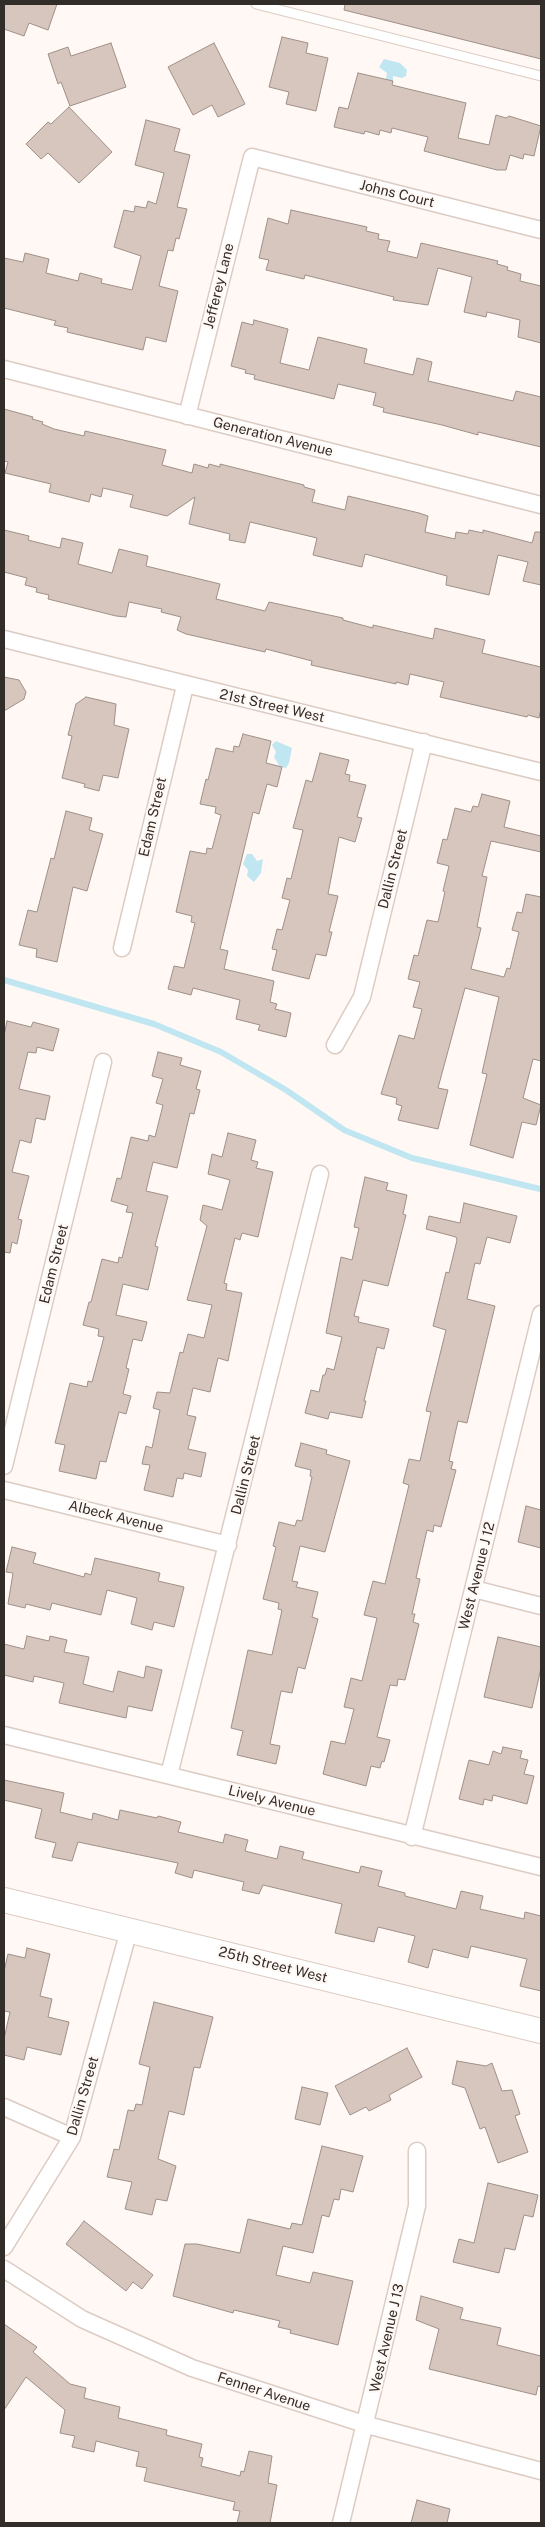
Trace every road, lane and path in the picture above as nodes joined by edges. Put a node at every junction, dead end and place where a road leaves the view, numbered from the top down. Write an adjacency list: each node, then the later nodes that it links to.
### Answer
1 (256, 4): 2 (lane)
2 (541, 76)
3 (252, 157): 4 (street, Johns Court); 6 (street, Jefferey Lane)
4 (541, 230)
5 (4, 369): 6 (street, Generation Avenue)
6 (187, 416): 7 (street, Generation Avenue)
7 (541, 505)
8 (4, 639): 9 (street, 21st Street West)
9 (185, 686): 10 (street, 21st Street West); 12 (street, Edam Street)
10 (424, 742): 11 (street, 21st Street West); 13 (street, Dallin Street)
11 (541, 772)
12 (122, 948)
13 (335, 1045)
14 (104, 1062): 18 (street, Edam Street)
15 (320, 1174): 20 (street, Dallin Street)
16 (541, 1314): 17 (street, West Avenue J 12)
17 (538, 1344): 21 (street, West Avenue J 12)
18 (4, 1466)
19 (4, 1490): 20 (street, Albeck Avenue)
20 (228, 1545): 24 (street, Dallin Street)
21 (474, 1589): 22 (street); 25 (street, West Avenue J 12)
22 (541, 1606)
23 (4, 1735): 24 (street, Lively Avenue)
24 (169, 1775): 25 (street, Lively Avenue)
25 (412, 1837): 26 (street, Lively Avenue)
26 (541, 1867)
27 (4, 1900): 28 (street, 25th Street West)
28 (129, 1930): 29 (street, 25th Street West); 31 (street, Dallin Street)
29 (541, 2031)
30 (4, 2107): 31 (street)
31 (72, 2137): 33 (street, Dallin Street)
32 (417, 2151): 35 (street, West Avenue J 13)
33 (4, 2247)
34 (4, 2269): 35 (street, Fenner Avenue)
35 (367, 2425): 36 (street, Fenner Avenue); 37 (street, West Avenue J 13)
36 (541, 2470)
37 (342, 2523)

